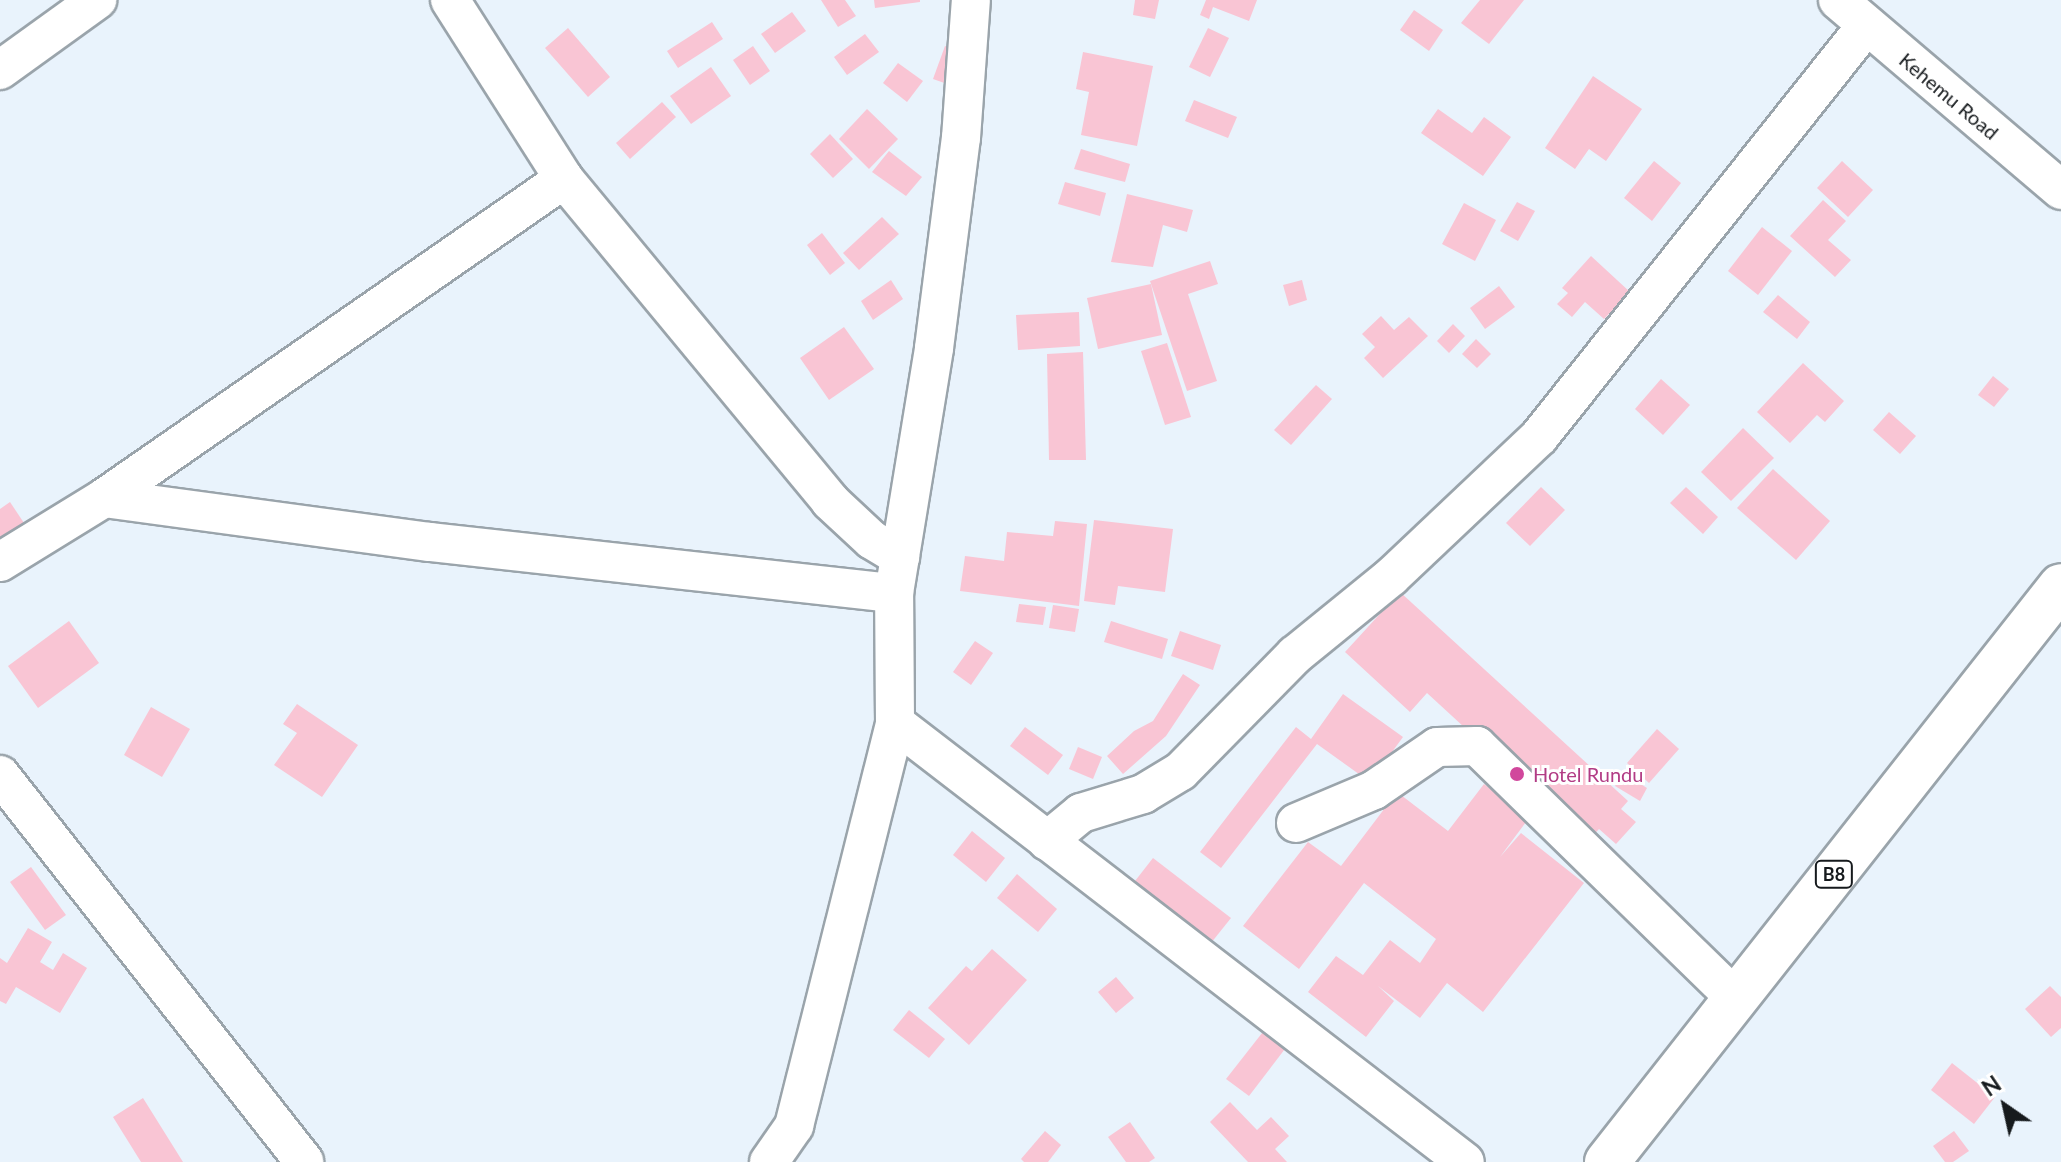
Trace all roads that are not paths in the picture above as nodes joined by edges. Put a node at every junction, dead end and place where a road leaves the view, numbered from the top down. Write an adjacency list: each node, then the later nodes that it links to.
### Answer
1 (97, 0): 6 (street)
2 (450, 0): 7 (street)
3 (971, 0): 11 (street)
4 (1838, 0): 5 (street, Kehemu Road)
5 (1866, 26): 8 (street, Kehemu Road); 16 (street)
6 (0, 70)
7 (564, 179): 9 (street); 11 (street)
8 (2061, 190)
9 (104, 498): 10 (street); 11 (street)
10 (0, 562)
11 (897, 575): 13 (street)
12 (2061, 586): 17 (highway, B8)
13 (895, 723): 16 (street); 19 (street)
14 (0, 775): 18 (street)
15 (1296, 823): 17 (street)
16 (1047, 841): 20 (street)
17 (1736, 999): 21 (highway, B8)
18 (304, 1162)
19 (769, 1162)
20 (1465, 1162)
21 (1607, 1162)

